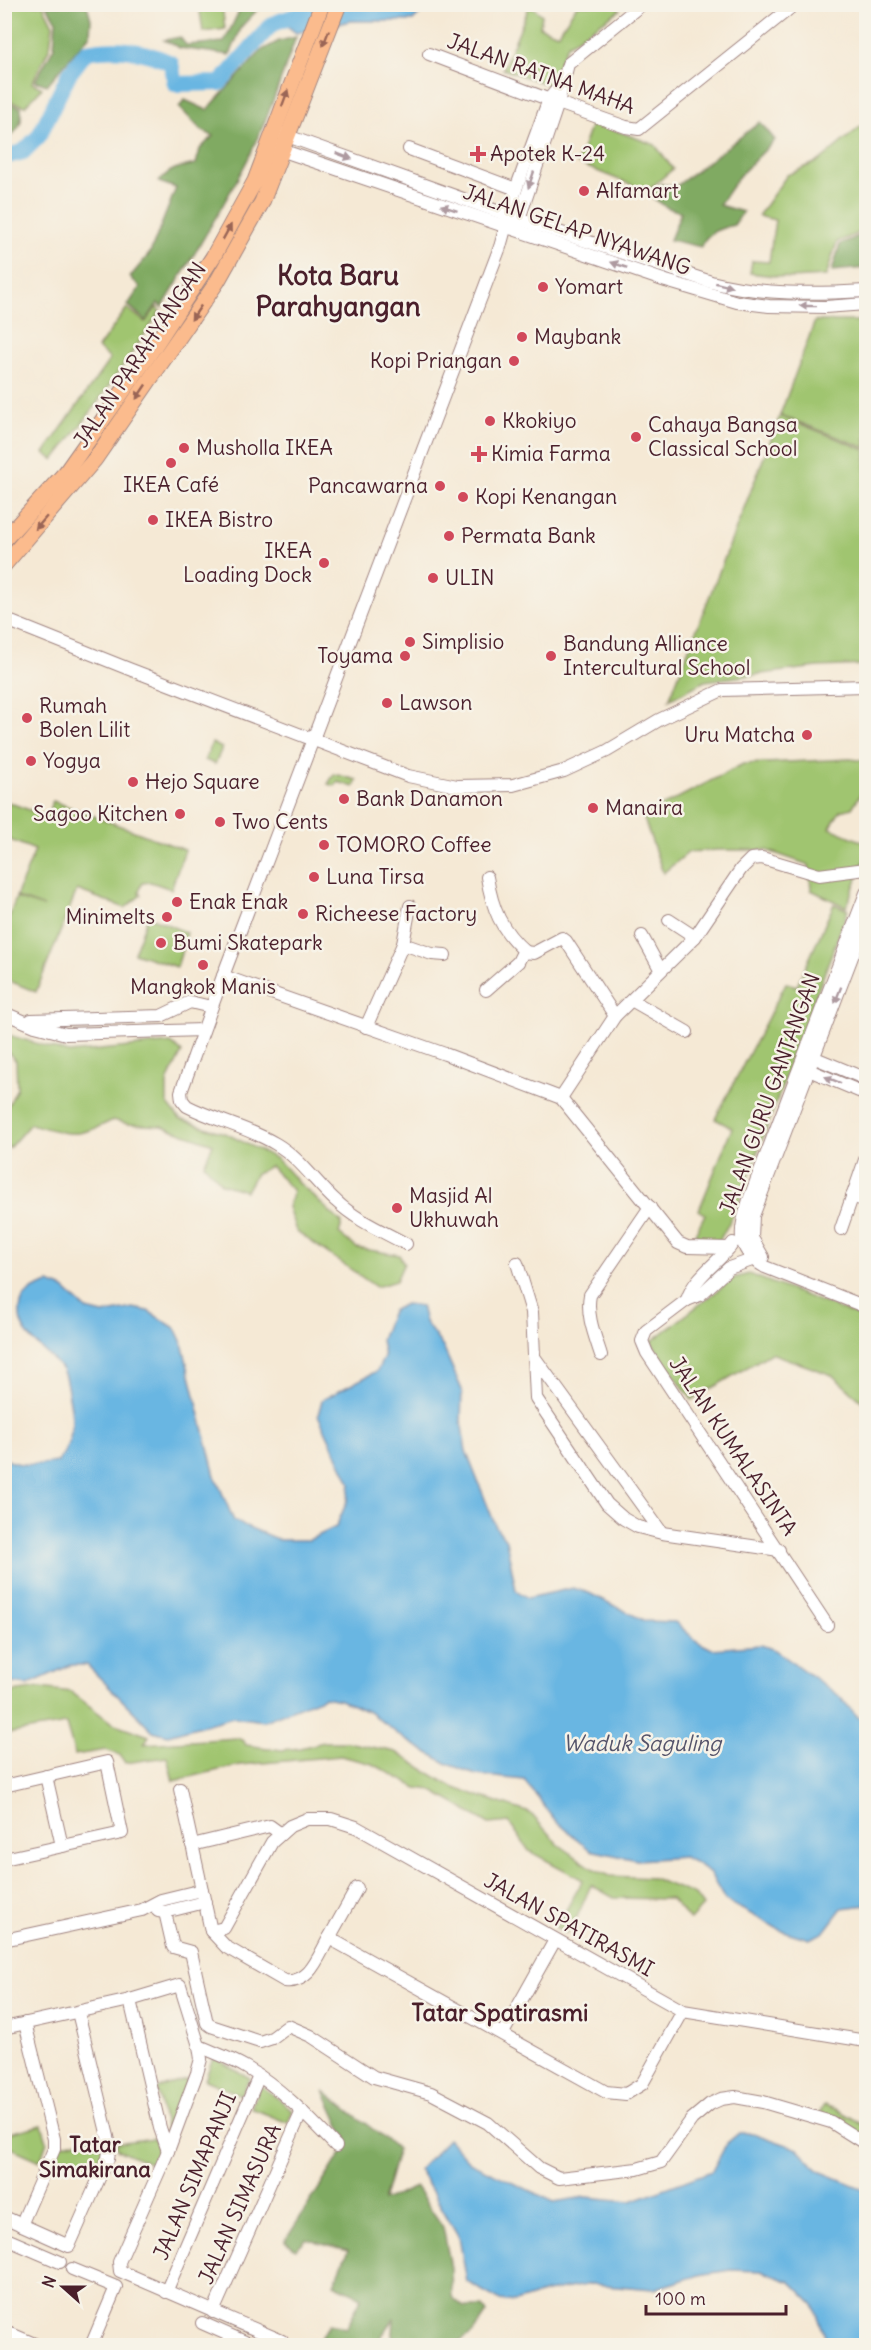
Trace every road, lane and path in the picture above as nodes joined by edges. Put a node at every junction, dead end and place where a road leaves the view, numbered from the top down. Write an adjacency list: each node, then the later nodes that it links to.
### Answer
1 (322, 4): 7 (main road, JALAN PARAHYANGAN, one-way to 1)
2 (339, 4): 8 (main road, JALAN PARAHYANGAN, one-way to 8)
3 (642, 4): 6 (street)
4 (795, 4): 6 (street, JALAN RATNA MAHA)
5 (429, 54): 6 (street, JALAN RATNA MAHA)
6 (553, 101): 12 (street); 13 (street, one-way to 13)
7 (274, 131): 8 (street); 9 (main road, JALAN PARAHYANGAN)
8 (289, 136): 11 (main road, JALAN PARAHYANGAN); 13 (street, JALAN GELAP NYAWANG, one-way to 13)
9 (268, 146): 11 (street); 16 (main road, JALAN PARAHYANGAN, one-way to 9)
10 (409, 149): 12 (street)
11 (283, 151): 13 (street, JALAN GELAP NYAWANG, one-way to 11); 16 (main road, JALAN PARAHYANGAN, one-way to 16)
12 (516, 189): 13 (street)
13 (512, 222): 14 (street, JALAN GELAP NYAWANG, one-way to 14); 15 (street, JALAN GELAP NYAWANG, one-way to 13); 21 (street)
14 (867, 291)
15 (867, 304)
16 (71, 477): 17 (main road, JALAN PARAHYANGAN); 18 (main road, JALAN PARAHYANGAN, one-way to 18)
17 (4, 540)
18 (4, 565)
19 (4, 619): 21 (street)
20 (867, 686): 21 (street)
21 (313, 740): 34 (street)
22 (867, 869): 29 (street)
23 (487, 877): 31 (street)
24 (867, 893): 44 (street, JALAN GURU GANTANGAN)
25 (410, 906): 30 (street)
26 (669, 920): 29 (street)
27 (867, 920): 44 (street, JALAN GURU GANTANGAN, one-way to 44)
28 (642, 936): 33 (street)
29 (695, 937): 33 (street)
30 (403, 944): 32 (street); 41 (street)
31 (526, 952): 35 (street); 39 (street)
32 (445, 955)
33 (660, 969): 36 (street)
34 (223, 976): 37 (street); 41 (street)
35 (486, 990)
36 (633, 1001): 39 (street); 43 (street)
37 (211, 1007): 40 (street); 42 (street)
38 (4, 1012): 40 (street)
39 (615, 1016): 48 (street)
40 (25, 1020): 42 (street)
41 (366, 1027): 48 (street)
42 (203, 1030): 55 (street)
43 (687, 1032)
44 (809, 1055): 45 (street, JALAN GURU GANTANGAN); 46 (street)
45 (805, 1068): 47 (street, one-way to 45); 53 (street, JALAN GURU GANTANGAN)
46 (867, 1079)
47 (867, 1094)
48 (561, 1098): 52 (street)
49 (867, 1157): 50 (street)
50 (852, 1196): 51 (street); 54 (street)
51 (867, 1201)
52 (650, 1207): 56 (street); 62 (street)
53 (746, 1227): 56 (street); 57 (street, JALAN GURU GANTANGAN)
54 (841, 1229)
55 (406, 1244)
56 (729, 1248): 60 (street)
57 (756, 1256): 59 (street); 60 (street); 61 (street)
58 (517, 1263): 63 (street)
59 (867, 1299)
60 (687, 1300): 65 (street, JALAN KUMALASINTA)
61 (867, 1307)
62 (601, 1355)
63 (535, 1358): 64 (street); 64 (street)
64 (662, 1533): 65 (street)
65 (779, 1550): 66 (street, JALAN KUMALASINTA)
66 (827, 1624)
67 (46, 1776): 68 (street); 72 (street); 72 (street)
68 (4, 1786)
69 (180, 1789): 71 (street)
70 (281, 1834): 71 (street); 78 (street, JALAN SPATIRASMI); 81 (street, JALAN SPATIRASMI)
71 (192, 1845): 75 (street)
72 (62, 1846): 73 (street)
73 (5, 1859)
74 (357, 1887): 79 (street)
75 (203, 1896): 76 (street); 77 (street); 78 (street)
76 (142, 1910): 77 (street); 80 (street)
77 (165, 1912): 93 (street)
78 (211, 1931): 79 (street)
79 (329, 1938): 87 (street)
80 (4, 1940)
81 (555, 1940): 83 (street, JALAN SPATIRASMI); 87 (street)
82 (130, 2000): 84 (street); 89 (street); 95 (street)
83 (683, 2011): 87 (street); 88 (street, JALAN SPATIRASMI)
84 (78, 2012): 85 (street); 97 (street)
85 (25, 2023): 86 (street); 97 (street)
86 (4, 2028)
87 (503, 2033)
88 (860, 2040): 90 (street, JALAN SPATIRASMI)
89 (200, 2046): 91 (street); 95 (street)
90 (867, 2046)
91 (259, 2076): 92 (street); 101 (street, JALAN SIMAPANJI)
92 (302, 2111): 94 (street); 102 (street, JALAN SIMASURA)
93 (867, 2144)
94 (336, 2146)
95 (168, 2151): 101 (street)
96 (4, 2217): 97 (street)
97 (21, 2225)
98 (4, 2238): 99 (street)
99 (60, 2262)
100 (72, 2269): 107 (street)
101 (166, 2292): 102 (street)
102 (213, 2312): 105 (street)
103 (202, 2323): 108 (street)
104 (4, 2331): 106 (street)
105 (283, 2343)
106 (39, 2346)
107 (91, 2346)
108 (254, 2346)

